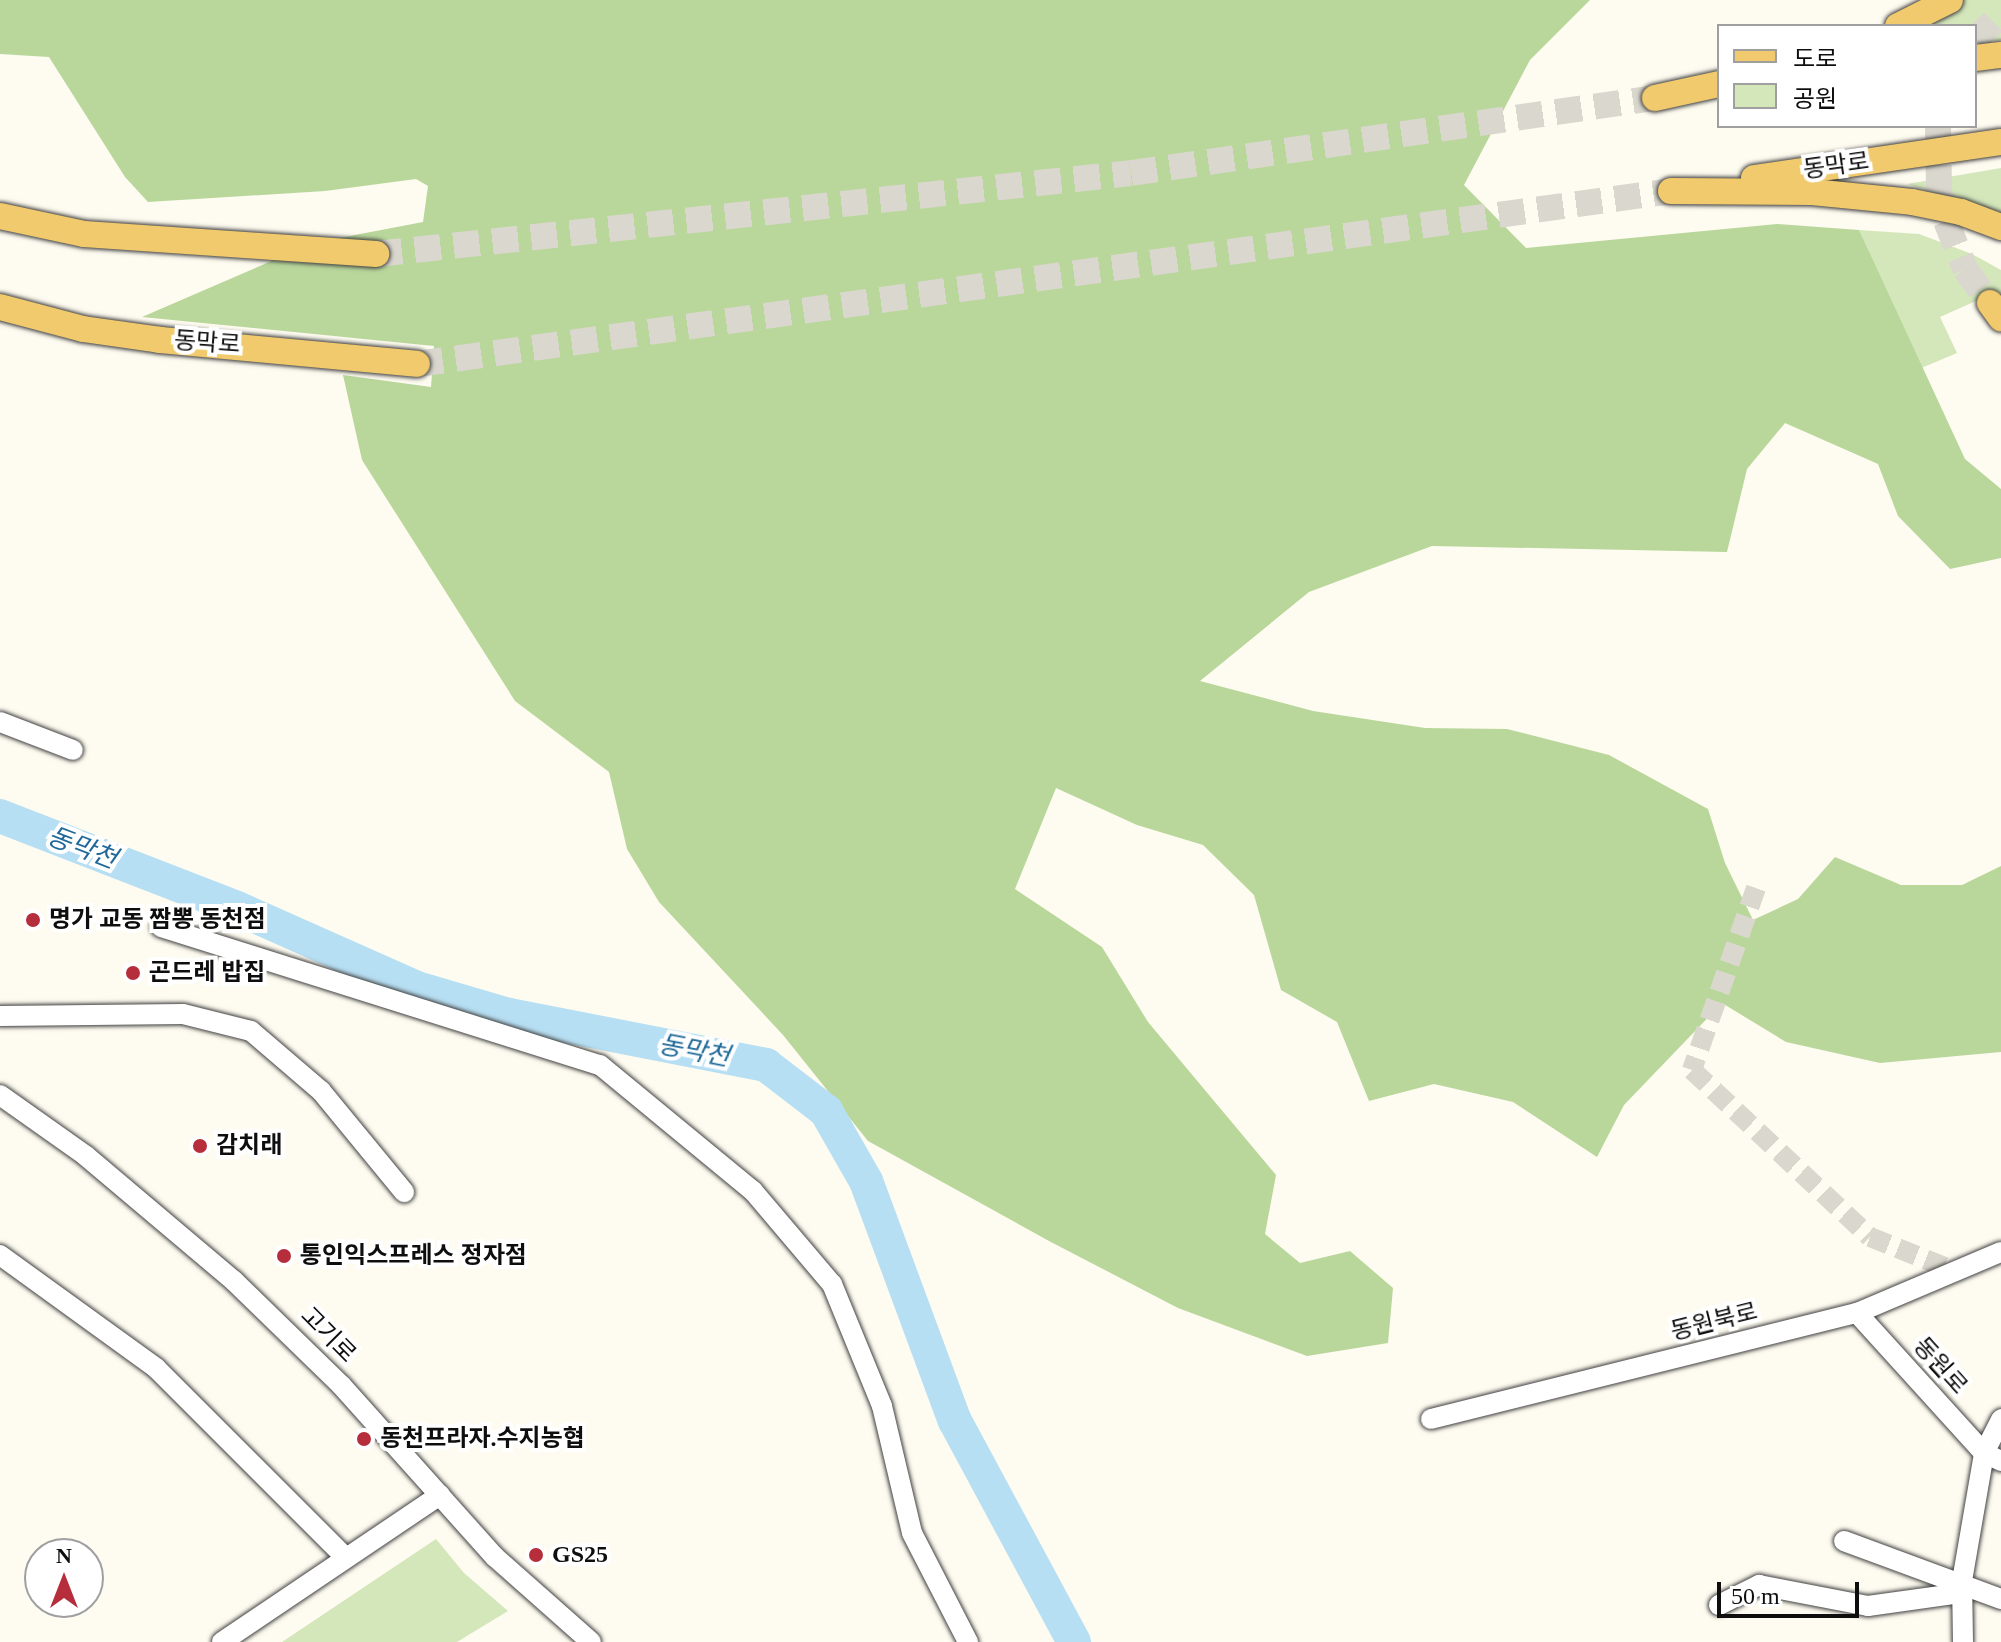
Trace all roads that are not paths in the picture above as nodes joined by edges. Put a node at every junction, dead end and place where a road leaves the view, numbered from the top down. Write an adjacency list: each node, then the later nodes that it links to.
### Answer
1 (1950, 0): 2 (main road)
2 (1902, 24)
3 (2001, 55): 4 (main road)
4 (1977, 58)
5 (1717, 84): 6 (main road)
6 (1717, 90)
7 (2001, 142): 8 (main road, 동막로)
8 (1912, 202): 10 (main road); 11 (main road)
9 (0, 216): 12 (main road)
10 (2001, 227)
11 (2001, 240)
12 (376, 254)
13 (0, 307): 14 (main road, 동막로)
14 (417, 364)
15 (0, 722): 16 (street)
16 (73, 750)
17 (161, 927): 35 (street)
18 (0, 1016): 20 (street)
19 (0, 1095): 27 (street, 고기로)
20 (404, 1192)
21 (2001, 1252): 23 (street, 동원북로)
22 (0, 1255): 29 (street)
23 (1857, 1313): 24 (street, 동원북로); 26 (street, 동원로)
24 (1431, 1419)
25 (2001, 1419): 26 (street)
26 (1992, 1457): 30 (street)
27 (440, 1495): 29 (street); 34 (street, 고기로)
28 (1844, 1541): 30 (street)
29 (345, 1557): 33 (street)
30 (1962, 1587): 31 (street); 32 (street); 36 (street)
31 (2001, 1599)
32 (1719, 1605)
33 (222, 1642)
34 (591, 1642)
35 (968, 1642)
36 (1963, 1642)

